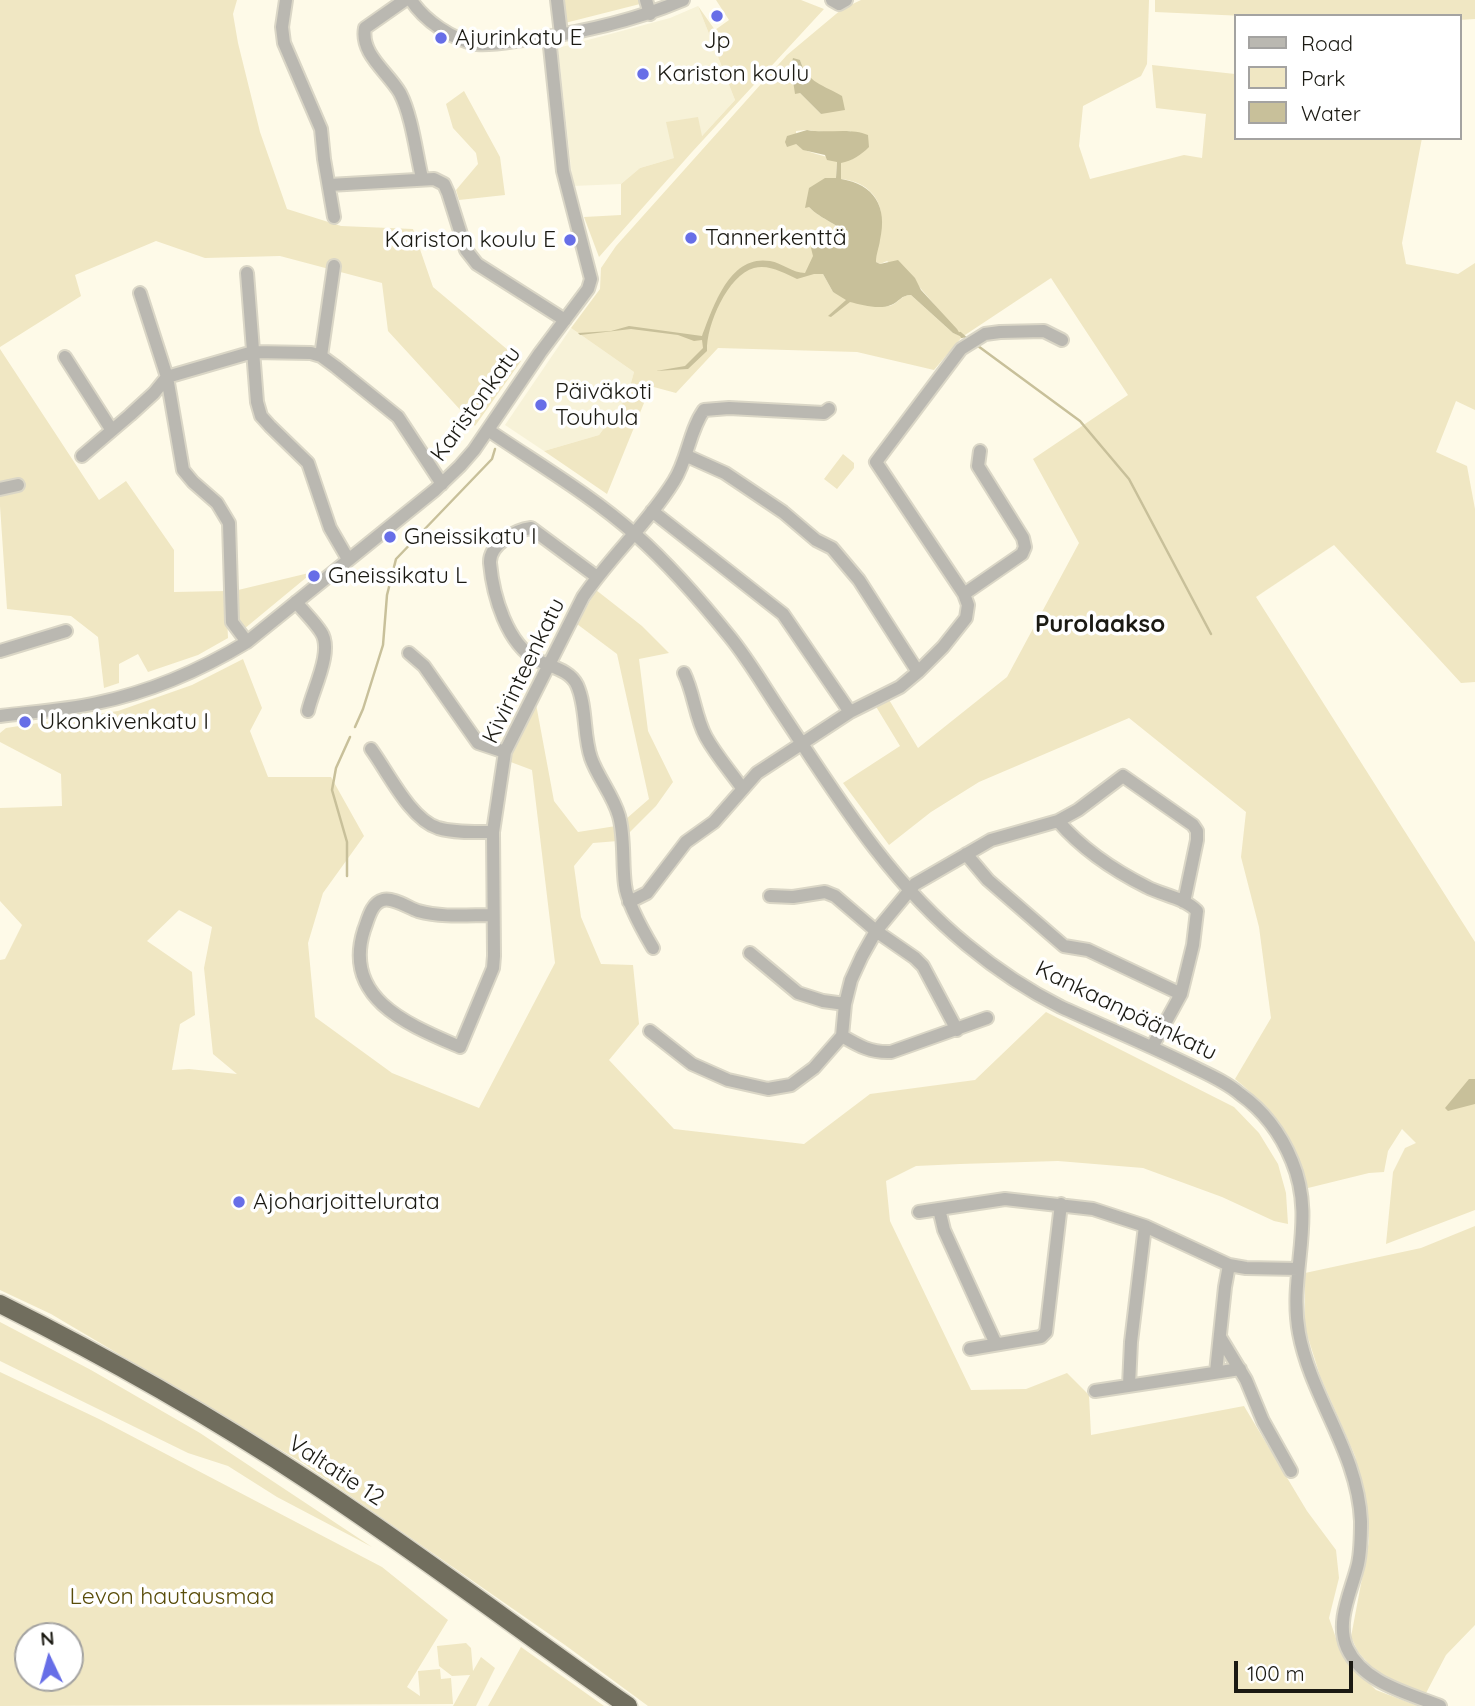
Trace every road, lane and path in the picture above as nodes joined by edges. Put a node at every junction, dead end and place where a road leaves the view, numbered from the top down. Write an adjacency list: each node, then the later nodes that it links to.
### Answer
1 (286, 0): 12 (street)
2 (405, 0): 11 (street)
3 (411, 0): 10 (street)
4 (557, 0): 10 (street, Karistonkatu)
5 (646, 0): 9 (street)
6 (682, 0): 9 (street)
7 (832, 0): 8 (street)
8 (846, 0)
9 (650, 14): 10 (street)
10 (555, 35): 17 (street, Karistonkatu)
11 (422, 178): 12 (street); 17 (street)
12 (329, 185): 13 (street)
13 (334, 217)
14 (334, 266): 20 (street)
15 (247, 273): 19 (street)
16 (140, 293): 22 (street)
17 (565, 320): 25 (street, Karistonkatu)
18 (1062, 340): 36 (street)
19 (253, 352): 20 (street); 22 (street); 34 (street)
20 (321, 356): 29 (street)
21 (65, 357): 24 (street)
22 (166, 377): 24 (street); 39 (street)
23 (829, 409): 28 (street, Kivirinteenkatu)
24 (111, 429): 27 (street)
25 (488, 430): 29 (street, Karistonkatu); 33 (street, Kankaanpäänkatu)
26 (980, 451): 36 (street)
27 (82, 456)
28 (687, 456): 32 (street, Kivirinteenkatu); 43 (street)
29 (442, 484): 34 (street, Karistonkatu)
30 (18, 485): 31 (street)
31 (0, 489)
32 (652, 511): 33 (street, Kivirinteenkatu); 46 (street)
33 (634, 533): 35 (street, Kivirinteenkatu); 48 (street, Kankaanpäänkatu)
34 (348, 559): 37 (street, Karistonkatu)
35 (597, 577): 42 (street, Kivirinteenkatu); 42 (street)
36 (964, 594): 43 (street)
37 (296, 602): 39 (street, Karistonkatu); 45 (street)
38 (66, 631): 40 (street)
39 (247, 642): 47 (street, Karistonkatu)
40 (0, 651)
41 (409, 653): 50 (street)
42 (550, 665): 50 (street, Kivirinteenkatu); 57 (street)
43 (918, 672): 46 (street)
44 (684, 673): 51 (street)
45 (308, 711)
46 (850, 712): 48 (street)
47 (0, 716)
48 (802, 744): 51 (street); 55 (street, Kankaanpäänkatu)
49 (371, 749): 53 (street)
50 (505, 752): 53 (street, Kivirinteenkatu)
51 (742, 788): 57 (street)
52 (1058, 821): 54 (street); 58 (street); 58 (street)
53 (493, 832): 59 (street, Kivirinteenkatu)
54 (966, 853): 55 (street); 63 (street)
55 (909, 891): 60 (street); 69 (street, Kankaanpäänkatu)
56 (770, 896): 60 (street)
57 (629, 902): 61 (street)
58 (1184, 902): 63 (street)
59 (493, 915): 59 (street, Kivirinteenkatu)
60 (876, 931): 64 (street); 66 (street)
61 (653, 948)
62 (750, 953): 64 (street)
63 (1181, 994): 69 (street)
64 (845, 1004): 68 (street)
65 (987, 1018): 66 (street)
66 (957, 1030): 68 (street)
67 (650, 1031): 68 (street)
68 (842, 1036)
69 (1152, 1047): 75 (street, Kankaanpäänkatu)
70 (1061, 1205): 71 (street); 73 (street); 78 (street)
71 (939, 1209): 72 (street); 78 (street)
72 (919, 1212)
73 (1145, 1226): 74 (street); 82 (street)
74 (1229, 1265): 75 (street); 77 (street)
75 (1298, 1269): 86 (street, Kankaanpäänkatu)
76 (0, 1304): 85 (highway, Valtatie 12)
77 (1220, 1337): 80 (street); 81 (street)
78 (996, 1344): 79 (street)
79 (970, 1349)
80 (1240, 1369): 81 (street); 84 (street)
81 (1216, 1372): 82 (street)
82 (1129, 1385): 83 (street)
83 (1095, 1391)
84 (1291, 1471)
85 (628, 1706)
86 (1440, 1706)

